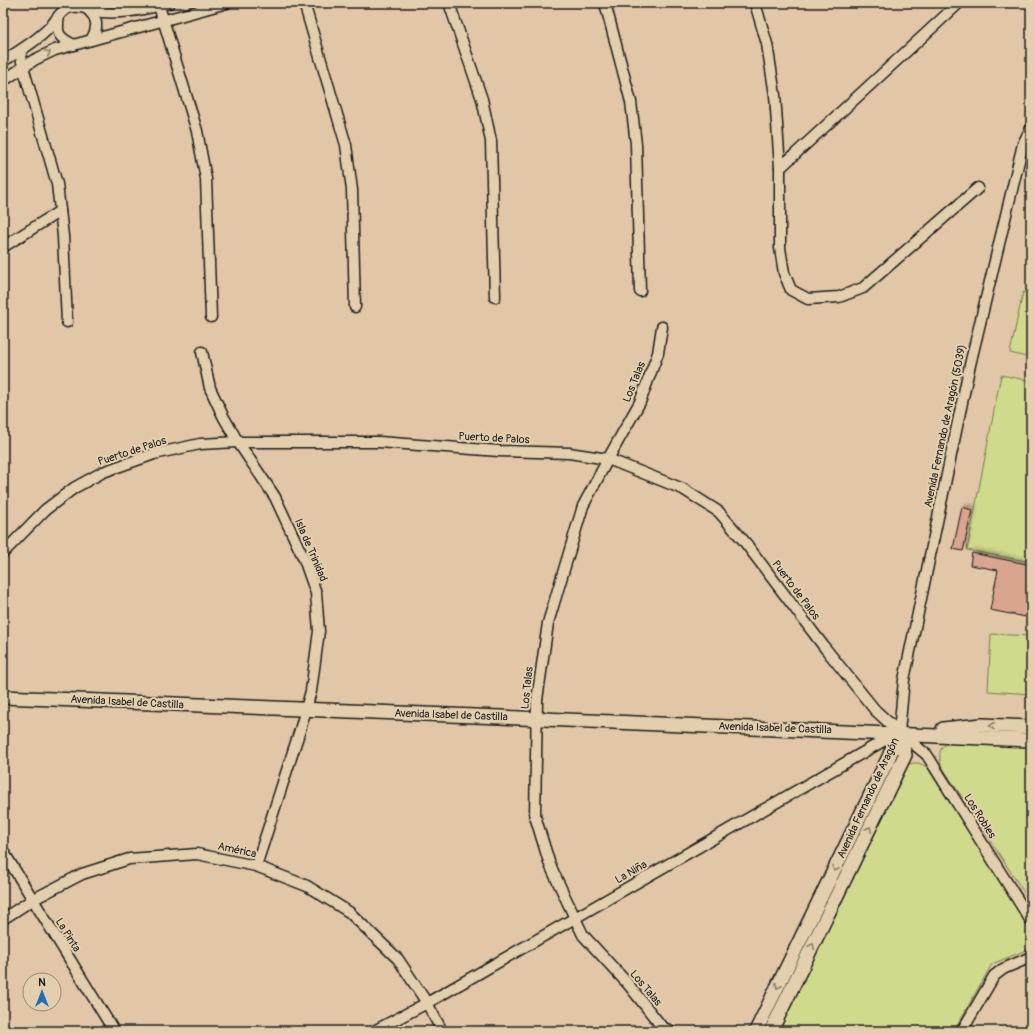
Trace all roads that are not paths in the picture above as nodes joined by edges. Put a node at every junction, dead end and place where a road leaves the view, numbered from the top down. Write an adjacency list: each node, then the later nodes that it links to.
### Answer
1 (59, 3): 9 (street)
2 (227, 3): 12 (street)
3 (304, 3): 26 (street)
4 (449, 3): 25 (street)
5 (605, 3): 24 (street)
6 (754, 3): 20 (street)
7 (959, 3): 20 (street)
8 (164, 4): 10 (street); 12 (street)
9 (69, 8): 10 (street); 11 (street)
10 (86, 8): 13 (street)
11 (58, 16): 14 (street); 15 (street)
12 (164, 20): 13 (street); 27 (street)
13 (91, 40): 14 (street)
14 (74, 45): 17 (street, one-way to 14)
15 (20, 51): 16 (street); 17 (street)
16 (3, 62)
17 (23, 67): 18 (street); 22 (street)
18 (3, 81)
19 (1031, 128): 38 (street, Avenida Fernando de Aragón (5039))
20 (780, 168): 21 (street)
21 (978, 188)
22 (60, 211): 23 (street); 28 (street)
23 (3, 247)
24 (640, 291)
25 (495, 296)
26 (355, 307)
27 (211, 317)
28 (68, 322)
29 (662, 327): 32 (street, Los Talas)
30 (202, 352): 31 (street, Isla de Trinidad)
31 (238, 442): 32 (street, Puerto de Palos); 33 (street, Puerto de Palos); 35 (street, Isla de Trinidad)
32 (608, 459): 36 (street, Los Talas); 38 (street, Puerto de Palos)
33 (3, 553)
34 (3, 696): 35 (street, Avenida Isabel de Castilla)
35 (305, 710): 36 (street, Avenida Isabel de Castilla); 41 (street, Isla de Trinidad)
36 (536, 719): 38 (street, Avenida Isabel de Castilla); 43 (street, Los Talas)
37 (1031, 727): 38 (street, Avenida Isabel de Castilla, one-way to 38)
38 (899, 732): 39 (street, Avenida Isabel de Castilla); 43 (street, La Niña); 45 (street, Los Robles); 52 (street, Avenida Fernando de Aragón, one-way to 52); 53 (street, Avenida Fernando de Aragón, one-way to 38)
39 (1031, 740)
40 (3, 851): 42 (street, La Pinta)
41 (256, 866): 42 (street, América); 47 (street, América)
42 (32, 900): 44 (street, América); 48 (street, La Pinta)
43 (575, 918): 47 (street, La Niña); 51 (street, Los Talas)
44 (3, 919)
45 (1031, 921)
46 (1031, 957): 54 (street)
47 (426, 1003): 49 (street, La Niña); 50 (street, América)
48 (114, 1031)
49 (374, 1031)
50 (442, 1031)
51 (671, 1031)
52 (756, 1031)
53 (771, 1031)
54 (962, 1031)

